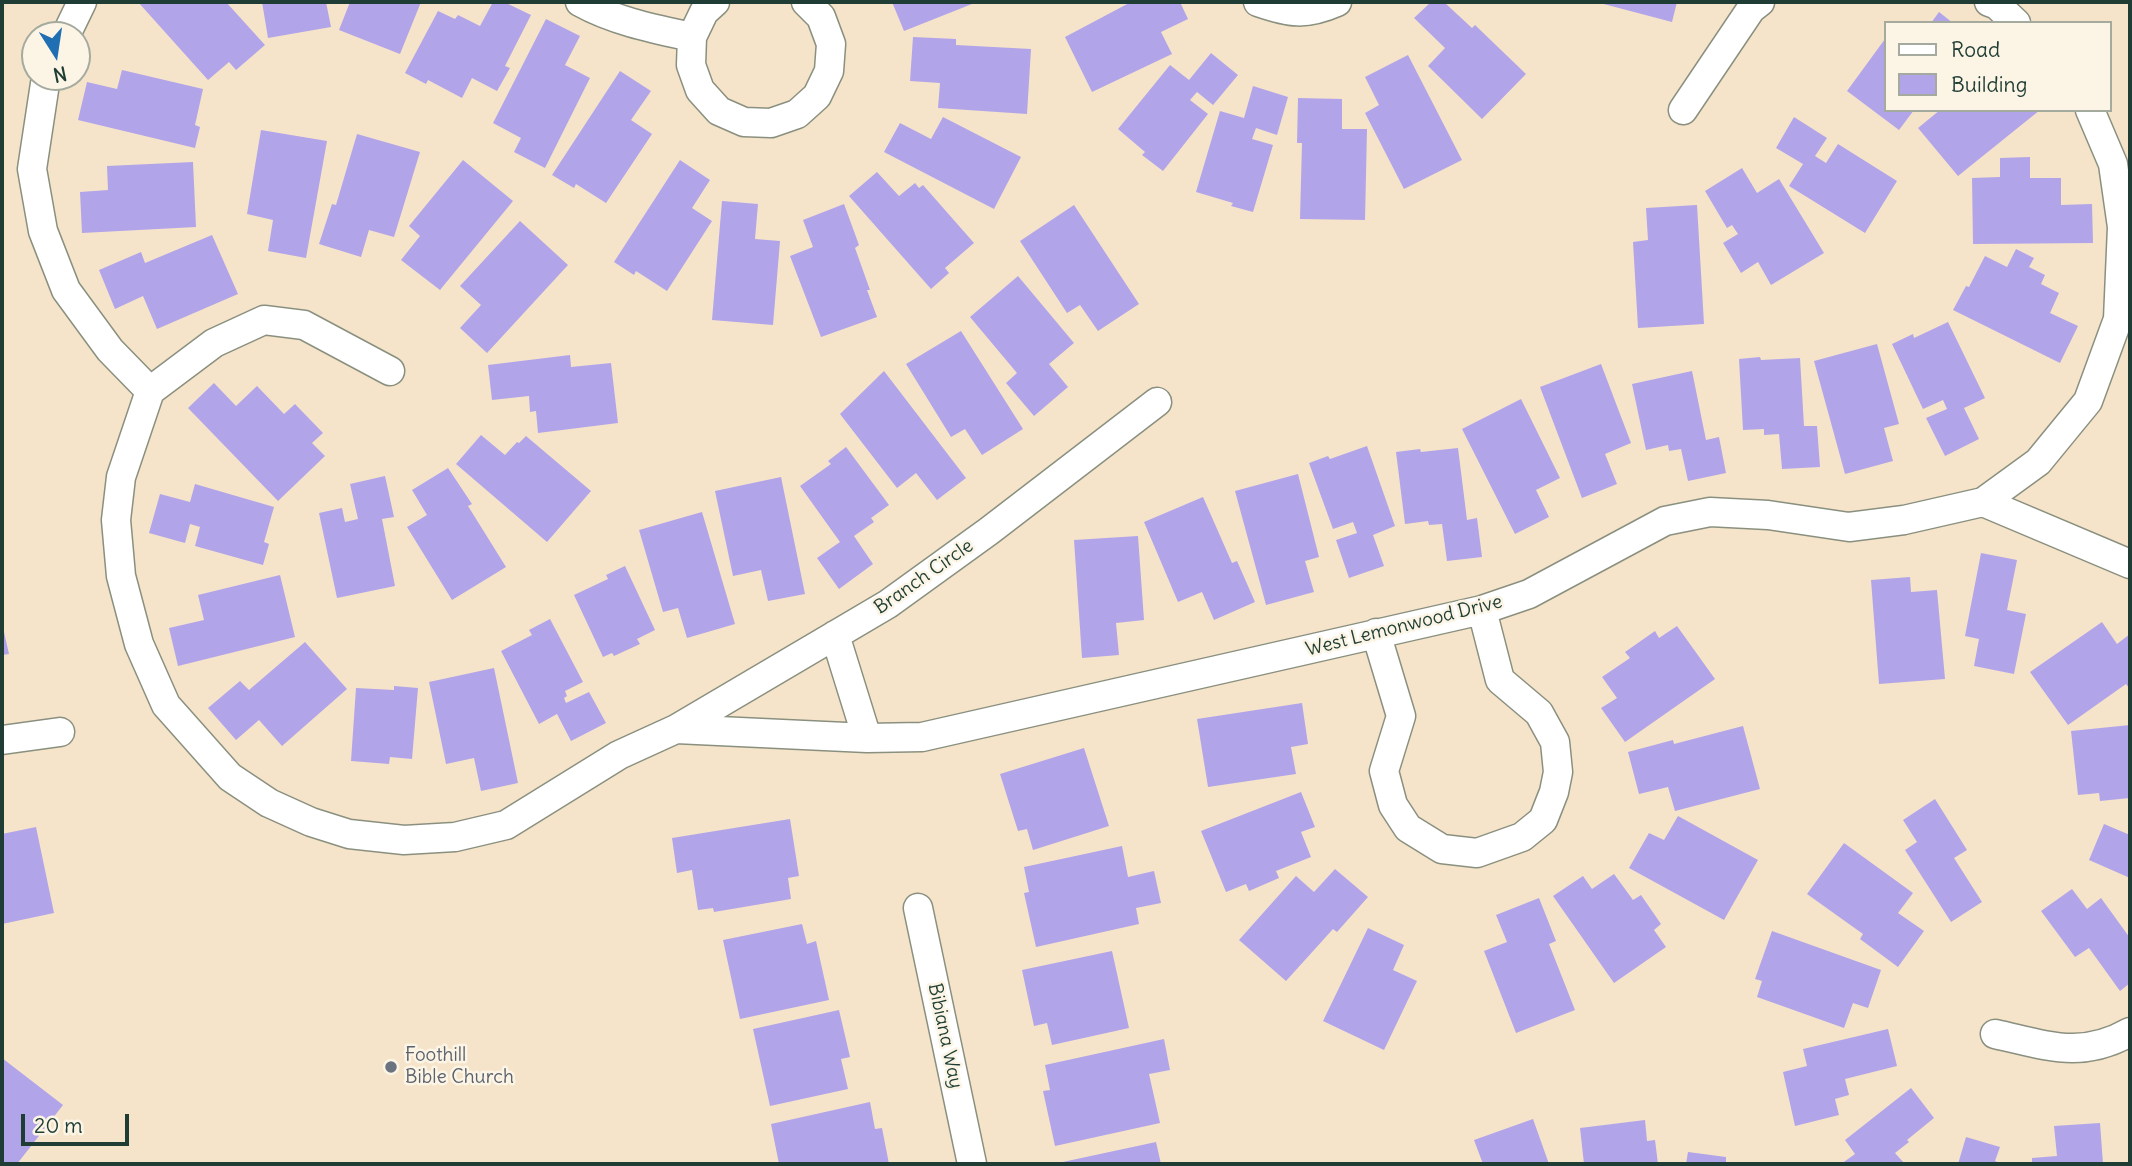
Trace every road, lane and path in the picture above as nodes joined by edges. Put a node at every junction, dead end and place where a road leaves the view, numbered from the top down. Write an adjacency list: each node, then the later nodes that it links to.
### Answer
1 (82, 2): 8 (street)
2 (580, 2): 9 (street)
3 (715, 2): 9 (street)
4 (806, 2): 9 (street)
5 (1258, 2): 6 (street)
6 (1337, 2)
7 (1760, 2): 11 (street)
8 (73, 21)
9 (692, 37)
10 (44, 91): 14 (street)
11 (1683, 110)
12 (2091, 112): 16 (street, West Lemonwood Drive)
13 (390, 371): 14 (street)
14 (150, 391): 21 (street, Branch Circle)
15 (1157, 402): 20 (street, Branch Circle)
16 (1983, 502): 17 (street); 18 (street, West Lemonwood Drive)
17 (2130, 564)
18 (1482, 610): 19 (street, West Lemonwood Drive); 19 (street)
19 (1376, 633): 23 (street, West Lemonwood Drive)
20 (835, 635): 21 (street, Branch Circle); 23 (street)
21 (676, 729): 23 (street, West Lemonwood Drive)
22 (60, 732): 24 (street)
23 (867, 738)
24 (2, 740)
25 (918, 908): 28 (street, Bibiana Way)
26 (2130, 1032): 27 (street)
27 (1995, 1034)
28 (972, 1164)

